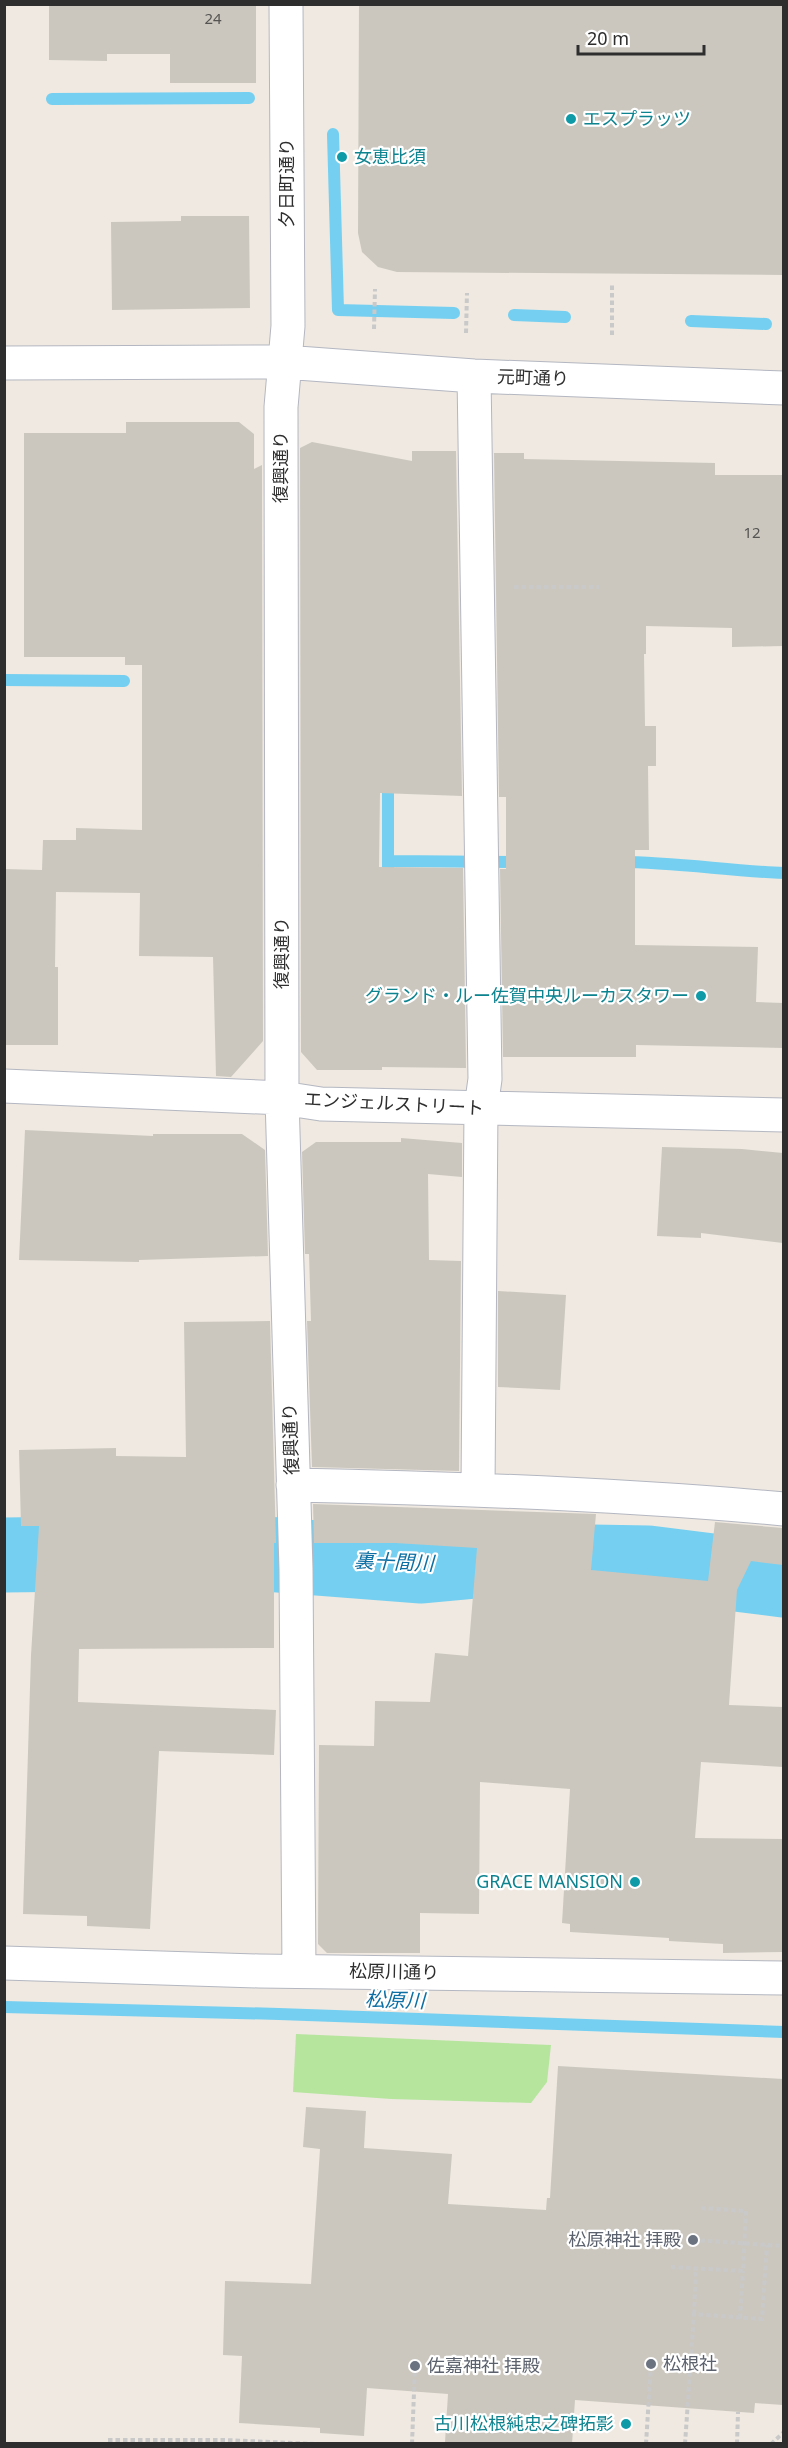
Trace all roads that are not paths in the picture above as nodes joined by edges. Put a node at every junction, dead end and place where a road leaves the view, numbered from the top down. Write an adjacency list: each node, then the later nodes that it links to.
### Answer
1 (286, 4): 2 (street, 夕日町通り)
2 (284, 362): 3 (street, 元町通り); 4 (street, 元町通り); 7 (street, 復興通り)
3 (4, 363)
4 (474, 376): 5 (street, 元町通り); 8 (street)
5 (783, 388)
6 (4, 1086): 7 (street, エンジェルストリート)
7 (282, 1098): 8 (street, エンジェルストリート); 10 (street, 復興通り)
8 (481, 1108): 9 (street, エンジェルストリート); 11 (street)
9 (783, 1115)
10 (293, 1485): 11 (street); 14 (street, 復興通り)
11 (478, 1489): 12 (street)
12 (783, 1509)
13 (4, 1963): 14 (street, 松原川通り)
14 (299, 1971): 15 (street, 松原川通り)
15 (783, 1978)

